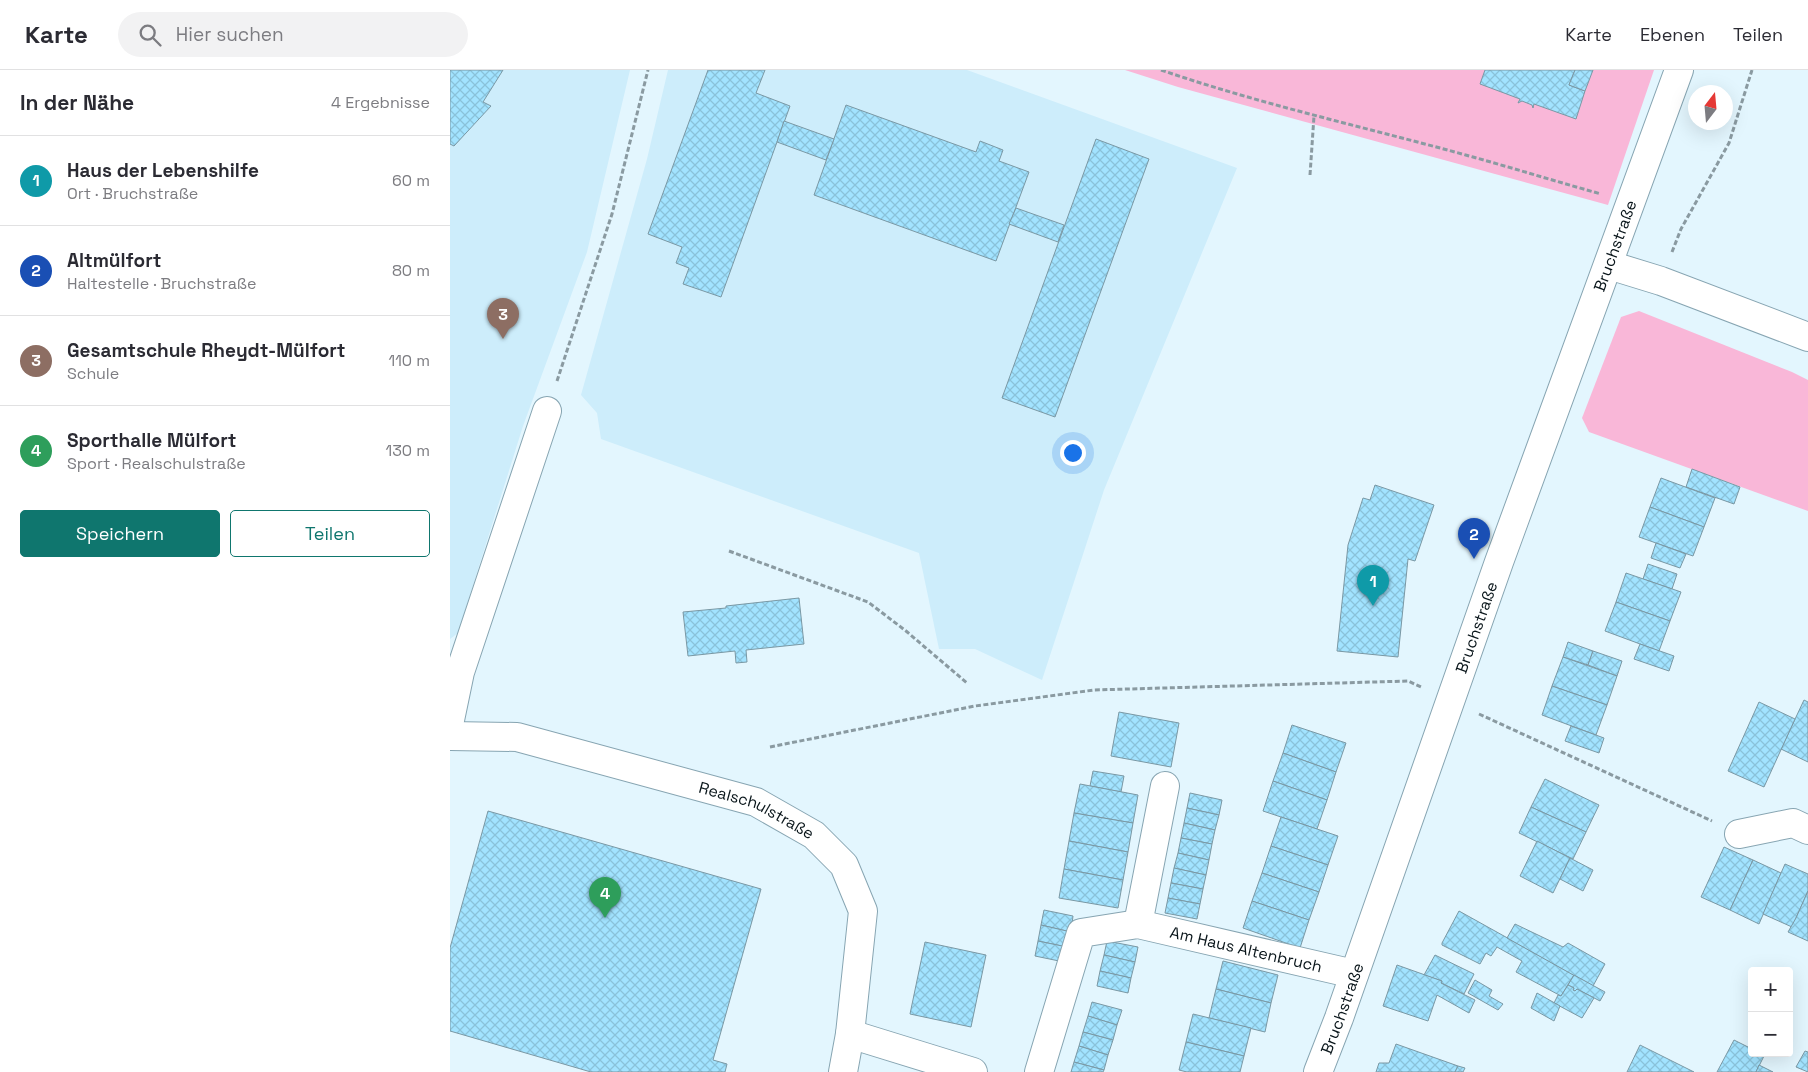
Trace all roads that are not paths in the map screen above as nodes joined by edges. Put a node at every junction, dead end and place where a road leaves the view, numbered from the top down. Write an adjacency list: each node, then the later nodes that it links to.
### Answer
1 (1679, 70): 2 (street, Bruchstraße)
2 (1608, 265): 3 (street); 12 (street, Bruchstraße)
3 (1808, 337)
4 (547, 411): 5 (street)
5 (455, 663): 6 (street)
6 (450, 720)
7 (450, 736): 13 (street, Realschulstraße)
8 (1165, 786): 11 (street)
9 (1808, 830): 10 (street)
10 (1740, 834)
11 (1138, 924): 12 (street, Am Haus Altenbruch); 16 (street, Am Haus Altenbruch)
12 (1354, 974): 17 (street, Bruchstraße)
13 (850, 1034): 14 (street, Realschulstraße); 15 (street)
14 (843, 1072)
15 (973, 1072)
16 (1039, 1072)
17 (1318, 1072)

